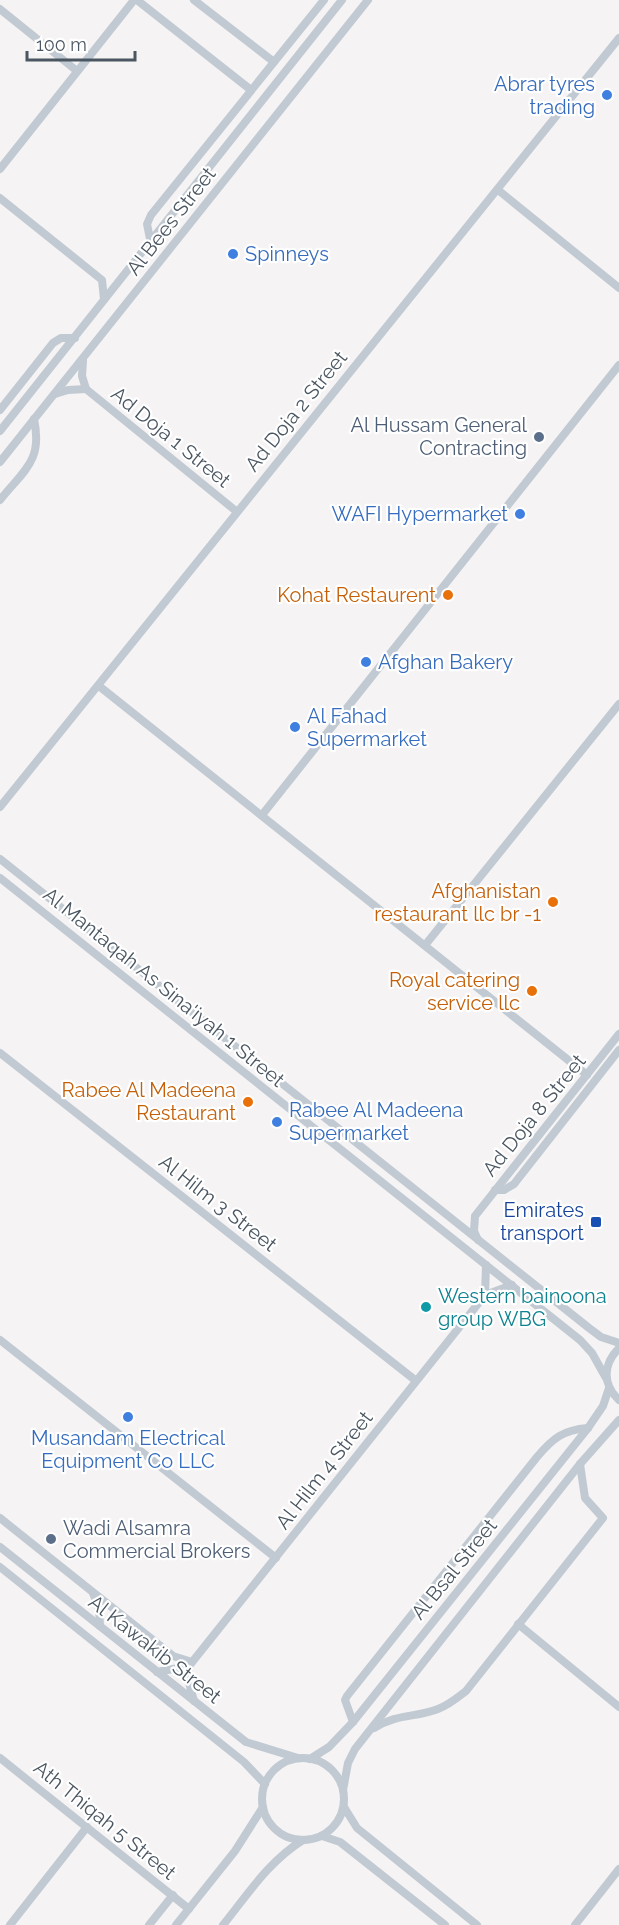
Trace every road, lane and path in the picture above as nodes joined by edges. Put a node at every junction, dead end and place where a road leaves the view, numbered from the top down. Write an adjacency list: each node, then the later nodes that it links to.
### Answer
1 (136, 0): 9 (street); 10 (street)
2 (194, 0): 8 (street)
3 (324, 0): 8 (street)
4 (342, 0): 14 (street, Al Bees Street)
5 (368, 0): 20 (street, Al Bees Street)
6 (0, 9): 9 (street)
7 (619, 38): 12 (street, Ad Doja 2 Street)
8 (274, 62): 10 (street)
9 (77, 71): 11 (street)
10 (251, 90): 14 (street)
11 (0, 169)
12 (498, 190): 17 (street); 29 (street, Ad Doja 2 Street)
13 (0, 198): 16 (street)
14 (150, 239): 15 (street, Al Bees Street)
15 (123, 274): 16 (street); 18 (street, Al Bees Street)
16 (102, 279): 18 (street)
17 (619, 288)
18 (104, 299): 19 (street, Al Bees Street)
19 (75, 338): 24 (street); 26 (street, Al Bees Street)
20 (85, 356): 22 (street, Ad Doja 1 Street); 23 (street, Al Bees Street)
21 (619, 365): 33 (street)
22 (86, 389): 23 (street, Ad Doja 1 Street); 29 (street, Ad Doja 1 Street)
23 (52, 396): 25 (street, Al Bees Street)
24 (0, 410)
25 (34, 419): 27 (street, Al Bees Street); 28 (street)
26 (0, 431)
27 (0, 462)
28 (0, 500)
29 (236, 511): 30 (street, Ad Doja 2 Street)
30 (99, 686): 32 (street, Ad Doja 2 Street); 33 (street)
31 (619, 704): 36 (street)
32 (0, 807)
33 (262, 815): 36 (street)
34 (0, 859): 43 (street, Al Mantaqah As Sina'iyah 1 Street)
35 (0, 878): 45 (street, Al Mantaqah As Sina'iyah 1 Street)
36 (426, 944): 40 (street)
37 (619, 1034): 40 (street, Ad Doja 8 Street)
38 (619, 1050): 41 (street)
39 (0, 1053): 52 (street, Al Hilm 3 Street)
40 (587, 1075): 41 (street, Ad Doja 8 Street)
41 (495, 1190): 42 (street, Ad Doja 8 Street)
42 (475, 1216): 43 (street); 44 (street)
43 (451, 1218): 44 (street, Al Mantaqah As Sina'iyah 1 Street)
44 (478, 1240): 49 (street, Al Mantaqah As Sina'iyah 1 Street)
45 (486, 1265): 46 (street, Al Mantaqah As Sina'iyah 1 Street); 47 (street)
46 (512, 1285): 47 (street); 51 (street, Al Mantaqah As Sina'iyah 1 Street)
47 (485, 1294): 52 (street, Al Hilm 4 Street)
48 (0, 1340): 60 (street)
49 (619, 1343)
50 (619, 1348): 51 (street)
51 (606, 1378): 53 (street, Al Mantaqah As Sina'iyah 1 Street)
52 (415, 1380): 60 (street, Al Hilm 4 Street)
53 (609, 1388): 54 (street); 56 (street, Al Bsal Street)
54 (619, 1400)
55 (619, 1420): 57 (street, Al Bsal Street)
56 (588, 1428): 69 (street, Al Bsal Street); 69 (street)
57 (580, 1464): 63 (street); 70 (street, Al Bsal Street)
58 (0, 1518): 62 (street)
59 (0, 1547): 64 (street, Al Kawakib Street)
60 (276, 1558): 65 (street, Al Hilm 4 Street)
61 (0, 1567): 74 (street, Al Kawakib Street)
62 (92, 1591): 64 (street); 65 (street)
63 (518, 1624): 68 (street); 70 (street)
64 (100, 1626): 66 (street, Al Kawakib Street)
65 (190, 1664): 66 (street); 67 (street)
66 (157, 1672): 67 (street, Al Kawakib Street)
67 (194, 1701): 72 (street, Al Kawakib Street)
68 (619, 1707)
69 (353, 1722): 73 (street, Al Bsal Street)
70 (370, 1730): 75 (street, Al Bsal Street)
71 (0, 1758): 78 (street, Ath Thiqah 5 Street)
72 (298, 1758): 73 (street); 74 (street)
73 (310, 1759): 75 (street)
74 (265, 1784): 77 (street)
75 (343, 1790): 76 (street)
76 (344, 1807): 79 (street); 89 (street)
77 (263, 1808): 80 (street); 83 (street)
78 (87, 1827): 82 (street, Ath Thiqah 5 Street); 84 (street)
79 (322, 1836): 80 (street); 88 (street)
80 (303, 1840): 87 (street)
81 (619, 1869): 90 (street)
82 (173, 1895): 83 (street, Ath Thiqah 5 Street); 85 (street)
83 (189, 1909): 86 (street)
84 (10, 1925)
85 (149, 1925)
86 (176, 1925)
87 (223, 1925)
88 (445, 1925)
89 (477, 1925)
90 (574, 1925)

